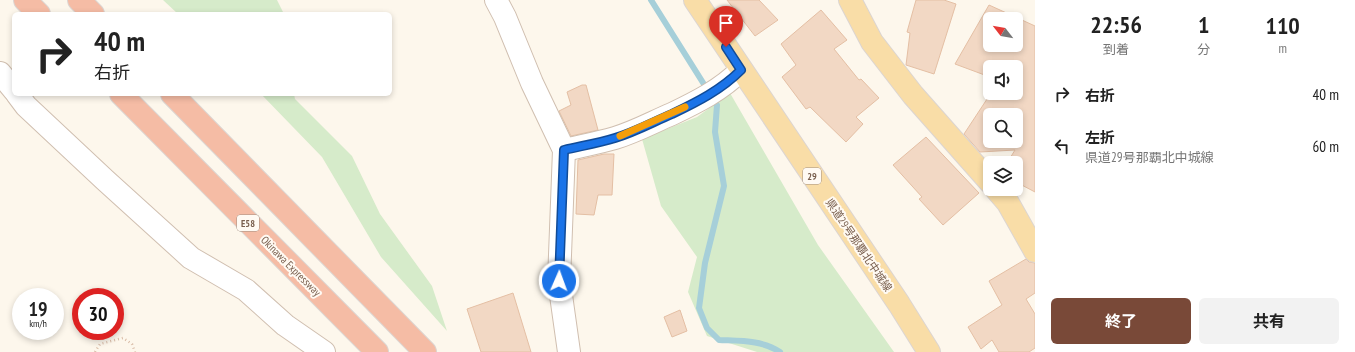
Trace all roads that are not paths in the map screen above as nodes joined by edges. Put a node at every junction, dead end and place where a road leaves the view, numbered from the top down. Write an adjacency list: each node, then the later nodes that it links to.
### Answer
1 (25, 0): 6 (highway)
2 (79, 0): 7 (highway)
3 (496, 0): 14 (street)
4 (695, 0): 8 (main road, 県道29号那覇北中城線 / 29)
5 (850, 0): 15 (main road)
6 (37, 12)
7 (91, 12)
8 (741, 70): 14 (street); 22 (main road, 県道29号那覇北中城線 / 29)
9 (0, 73): 10 (street)
10 (12, 88)
11 (18, 96): 18 (street)
12 (123, 96): 19 (highway, Okinawa Expressway / E58)
13 (174, 96): 20 (highway)
14 (564, 150): 21 (street)
15 (983, 174)
16 (1002, 196): 17 (main road)
17 (1035, 251)
18 (324, 352)
19 (377, 352)
20 (426, 352)
21 (569, 352)
22 (929, 352)

